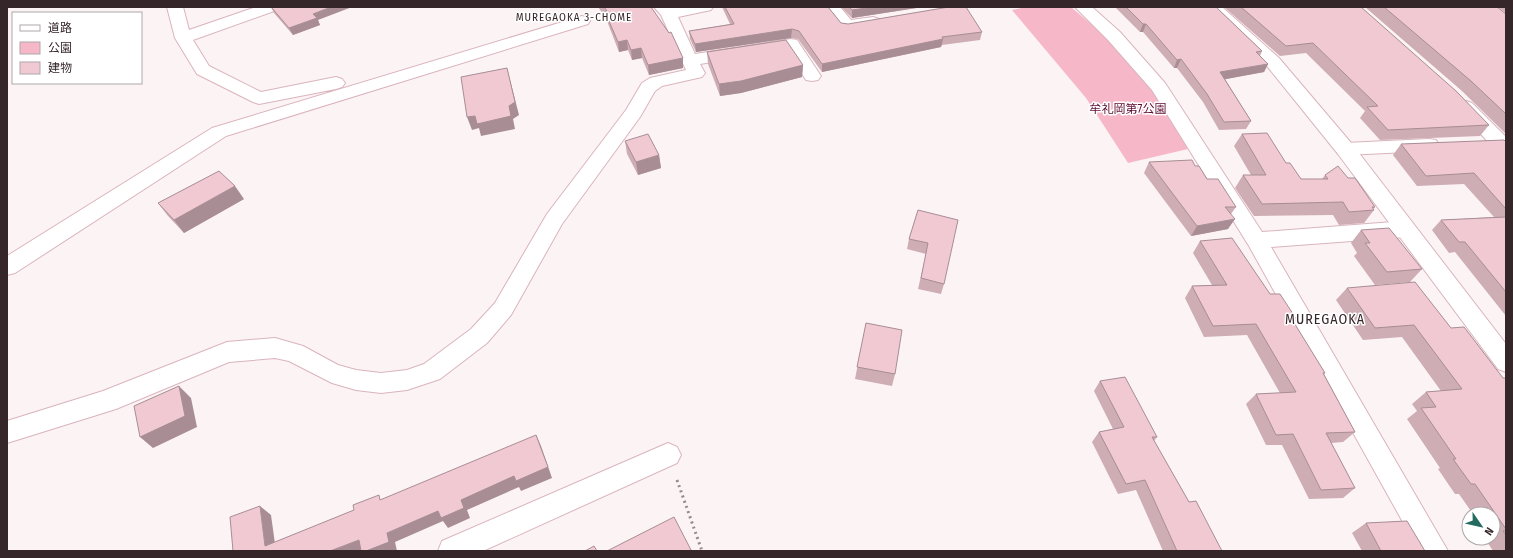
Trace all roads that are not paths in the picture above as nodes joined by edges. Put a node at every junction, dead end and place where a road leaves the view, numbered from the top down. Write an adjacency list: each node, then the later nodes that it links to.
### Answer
1 (175, 7): 10 (street)
2 (271, 7): 10 (street)
3 (705, 7): 7 (street)
4 (831, 7): 8 (street)
5 (1083, 7): 20 (street)
6 (1213, 7): 18 (street)
7 (665, 11): 11 (street)
8 (886, 20)
9 (582, 21): 13 (street)
10 (183, 38): 13 (street)
11 (690, 60): 12 (street); 23 (street)
12 (812, 76)
13 (380, 82): 21 (street)
14 (1455, 96): 17 (street)
15 (1476, 143): 17 (street)
16 (1445, 144): 18 (street)
17 (1504, 144)
18 (1345, 149): 19 (street)
19 (1406, 229): 20 (street); 22 (street)
20 (1256, 240): 26 (street)
21 (7, 267)
22 (1506, 362)
23 (7, 432)
24 (668, 455): 25 (street)
25 (452, 551)
26 (1434, 551)

